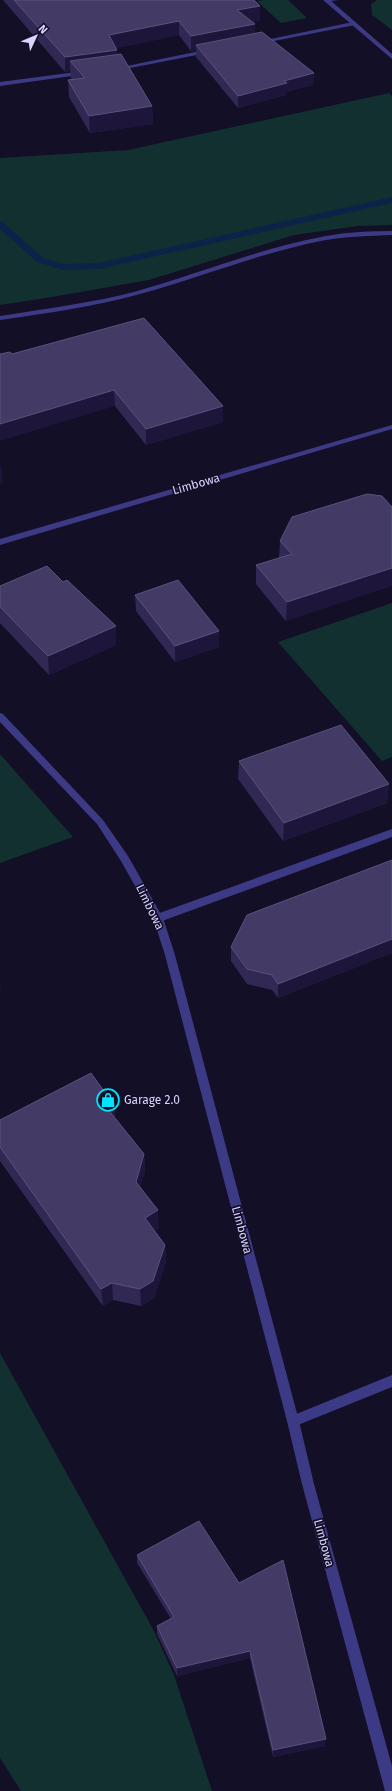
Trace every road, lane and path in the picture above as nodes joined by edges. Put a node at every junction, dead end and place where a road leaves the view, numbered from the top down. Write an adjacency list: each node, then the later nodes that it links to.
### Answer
1 (335, 0): 2 (street)
2 (327, 1): 3 (street)
3 (353, 24): 4 (street); 6 (street)
4 (252, 43)
5 (214, 50): 7 (street)
6 (392, 57)
7 (109, 69)
8 (94, 72): 9 (street)
9 (0, 84)
10 (392, 233): 11 (street)
11 (0, 318)
12 (392, 427): 13 (street, Limbowa)
13 (0, 542)
14 (0, 716): 16 (street, Limbowa)
15 (392, 833): 16 (street)
16 (158, 918): 18 (street, Limbowa)
17 (392, 1381): 18 (street)
18 (293, 1421): 19 (street, Limbowa)
19 (392, 1791)

